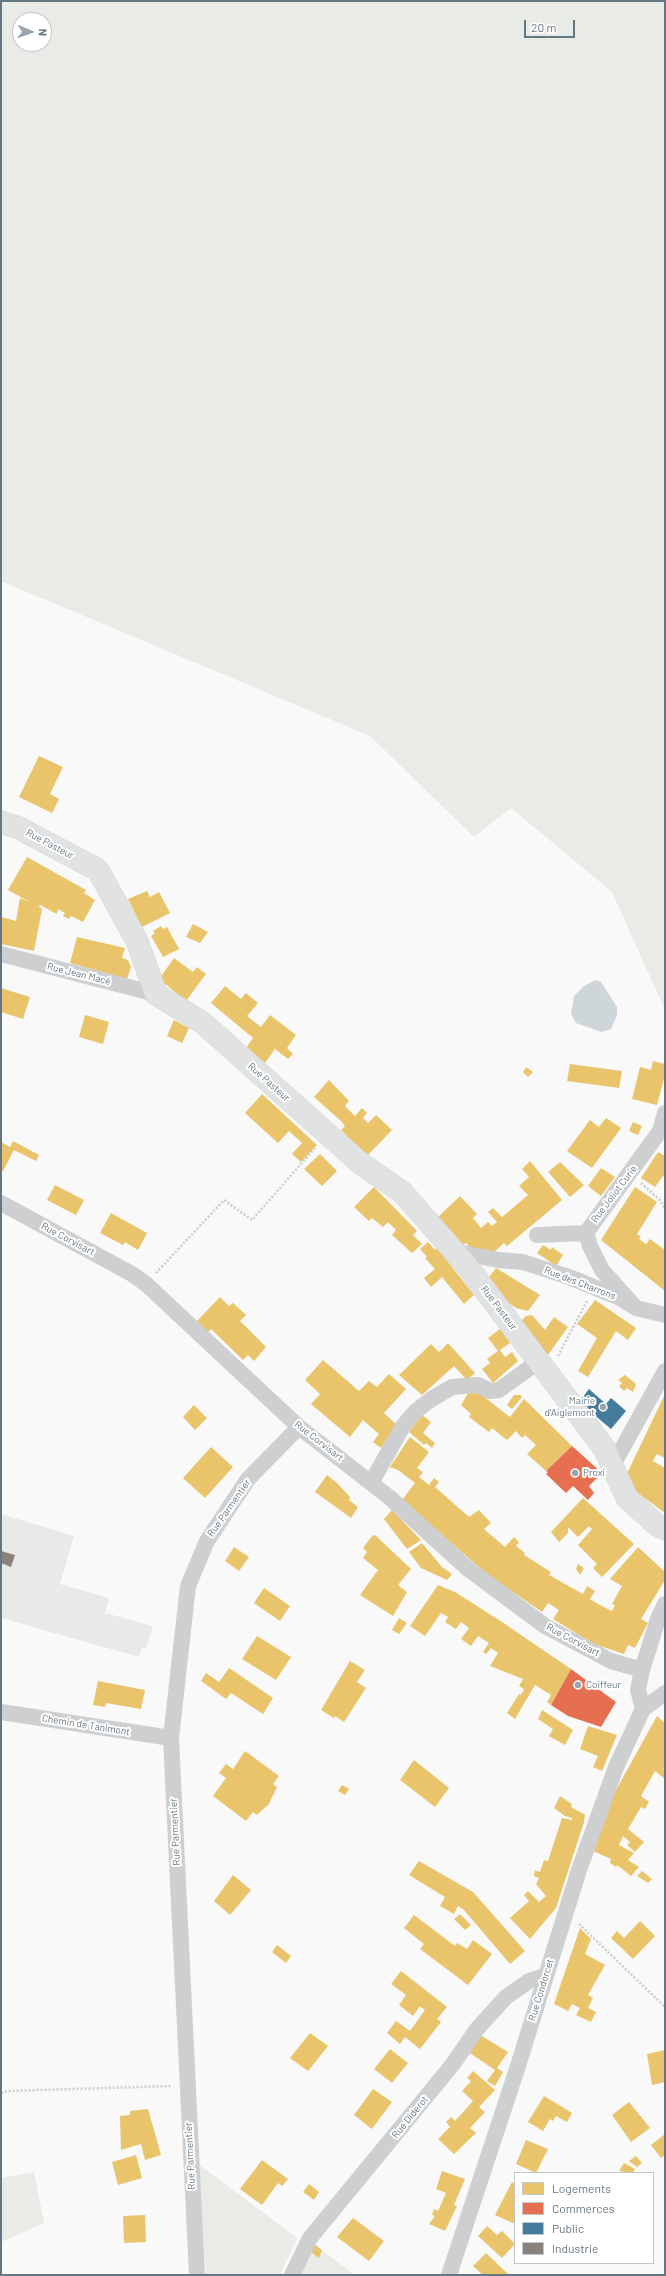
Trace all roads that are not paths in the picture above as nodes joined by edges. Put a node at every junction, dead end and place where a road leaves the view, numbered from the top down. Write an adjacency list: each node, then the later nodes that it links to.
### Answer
1 (1, 822): 3 (street, Rue Pasteur)
2 (1, 954): 3 (street, Rue Jean Macé)
3 (156, 994): 8 (street, Rue Pasteur)
4 (665, 1113): 6 (street, Rue Joliot Curie)
5 (1, 1203): 13 (street, Rue Corvisart)
6 (586, 1233): 7 (street, Rue Joliot Curie); 9 (street, Rue des Charrons)
7 (537, 1235)
8 (453, 1251): 9 (street, Rue des Charrons); 11 (street, Rue Pasteur)
9 (636, 1308): 10 (street, Rue des Charrons)
10 (665, 1315)
11 (542, 1366): 14 (street, Rue Pasteur); 15 (street)
12 (665, 1371): 14 (street)
13 (299, 1427): 15 (street, Rue Corvisart); 22 (street, Rue Parmentier)
14 (612, 1467): 16 (street, Rue Pasteur)
15 (371, 1483): 18 (street, Rue Corvisart)
16 (665, 1528)
17 (665, 1604): 18 (street)
18 (642, 1670): 20 (street)
19 (665, 1693): 20 (street, Rue Condorcet)
20 (644, 1709): 23 (street, Rue Condorcet)
21 (1, 1712): 22 (street, Chemin de Tanimont)
22 (171, 1738): 24 (street, Rue Parmentier)
23 (544, 1976): 25 (street, Rue Diderot); 26 (street, Rue Condorcet)
24 (197, 2275)
25 (292, 2275)
26 (449, 2275)

